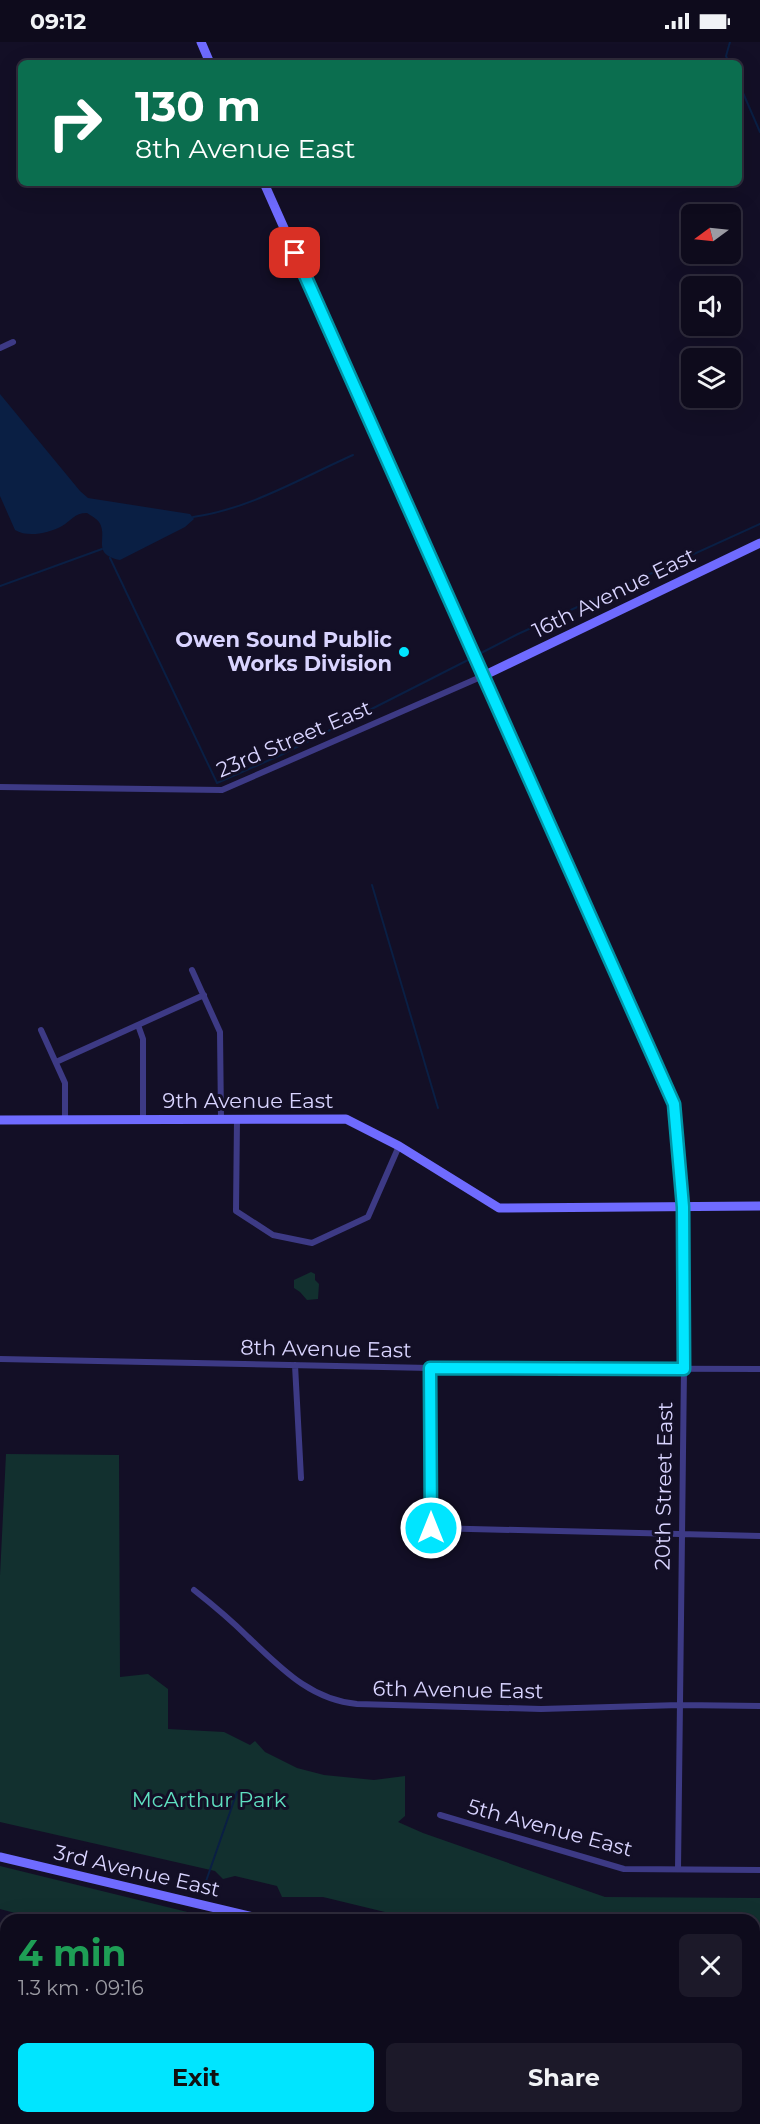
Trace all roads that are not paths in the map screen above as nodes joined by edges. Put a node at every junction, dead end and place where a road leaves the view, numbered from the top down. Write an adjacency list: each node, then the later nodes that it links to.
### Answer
1 (201, 42): 2 (street)
2 (209, 60)
3 (265, 186): 7 (street, 20th Street East)
4 (13, 342): 5 (street)
5 (0, 348)
6 (760, 543): 7 (street, 16th Avenue East)
7 (483, 676): 8 (street, 23rd Street East); 21 (street, 20th Street East)
8 (0, 787)
9 (192, 970): 10 (street)
10 (204, 995): 11 (street); 15 (street)
11 (138, 1025): 13 (street); 14 (street)
12 (41, 1030): 13 (street)
13 (56, 1062): 18 (street)
14 (143, 1119): 15 (street, 9th Avenue East); 18 (street, 9th Avenue East)
15 (221, 1119): 16 (street, 9th Avenue East)
16 (237, 1119): 19 (street, 9th Avenue East); 19 (street)
17 (0, 1120): 18 (street, 9th Avenue East)
18 (65, 1120)
19 (399, 1146): 21 (street, 9th Avenue East)
20 (760, 1206): 21 (street, 9th Avenue East)
21 (683, 1207): 25 (street, 20th Street East)
22 (0, 1359): 23 (street, 8th Avenue East)
23 (295, 1365): 24 (street, 8th Avenue East); 27 (street)
24 (430, 1368): 25 (street, 8th Avenue East); 28 (street)
25 (684, 1369): 26 (street, 8th Avenue East); 28 (street, 20th Street East)
26 (760, 1369)
27 (301, 1478)
28 (681, 1535): 29 (street); 31 (street, 20th Street East)
29 (760, 1536)
30 (194, 1590): 31 (street, 6th Avenue East)
31 (680, 1705): 32 (street, 6th Avenue East); 35 (street, 20th Street East)
32 (760, 1706)
33 (440, 1815): 35 (street, 5th Avenue East)
34 (0, 1857): 37 (street, 3rd Avenue East)
35 (678, 1869): 36 (street, 5th Avenue East)
36 (760, 1870)
37 (241, 1914)

